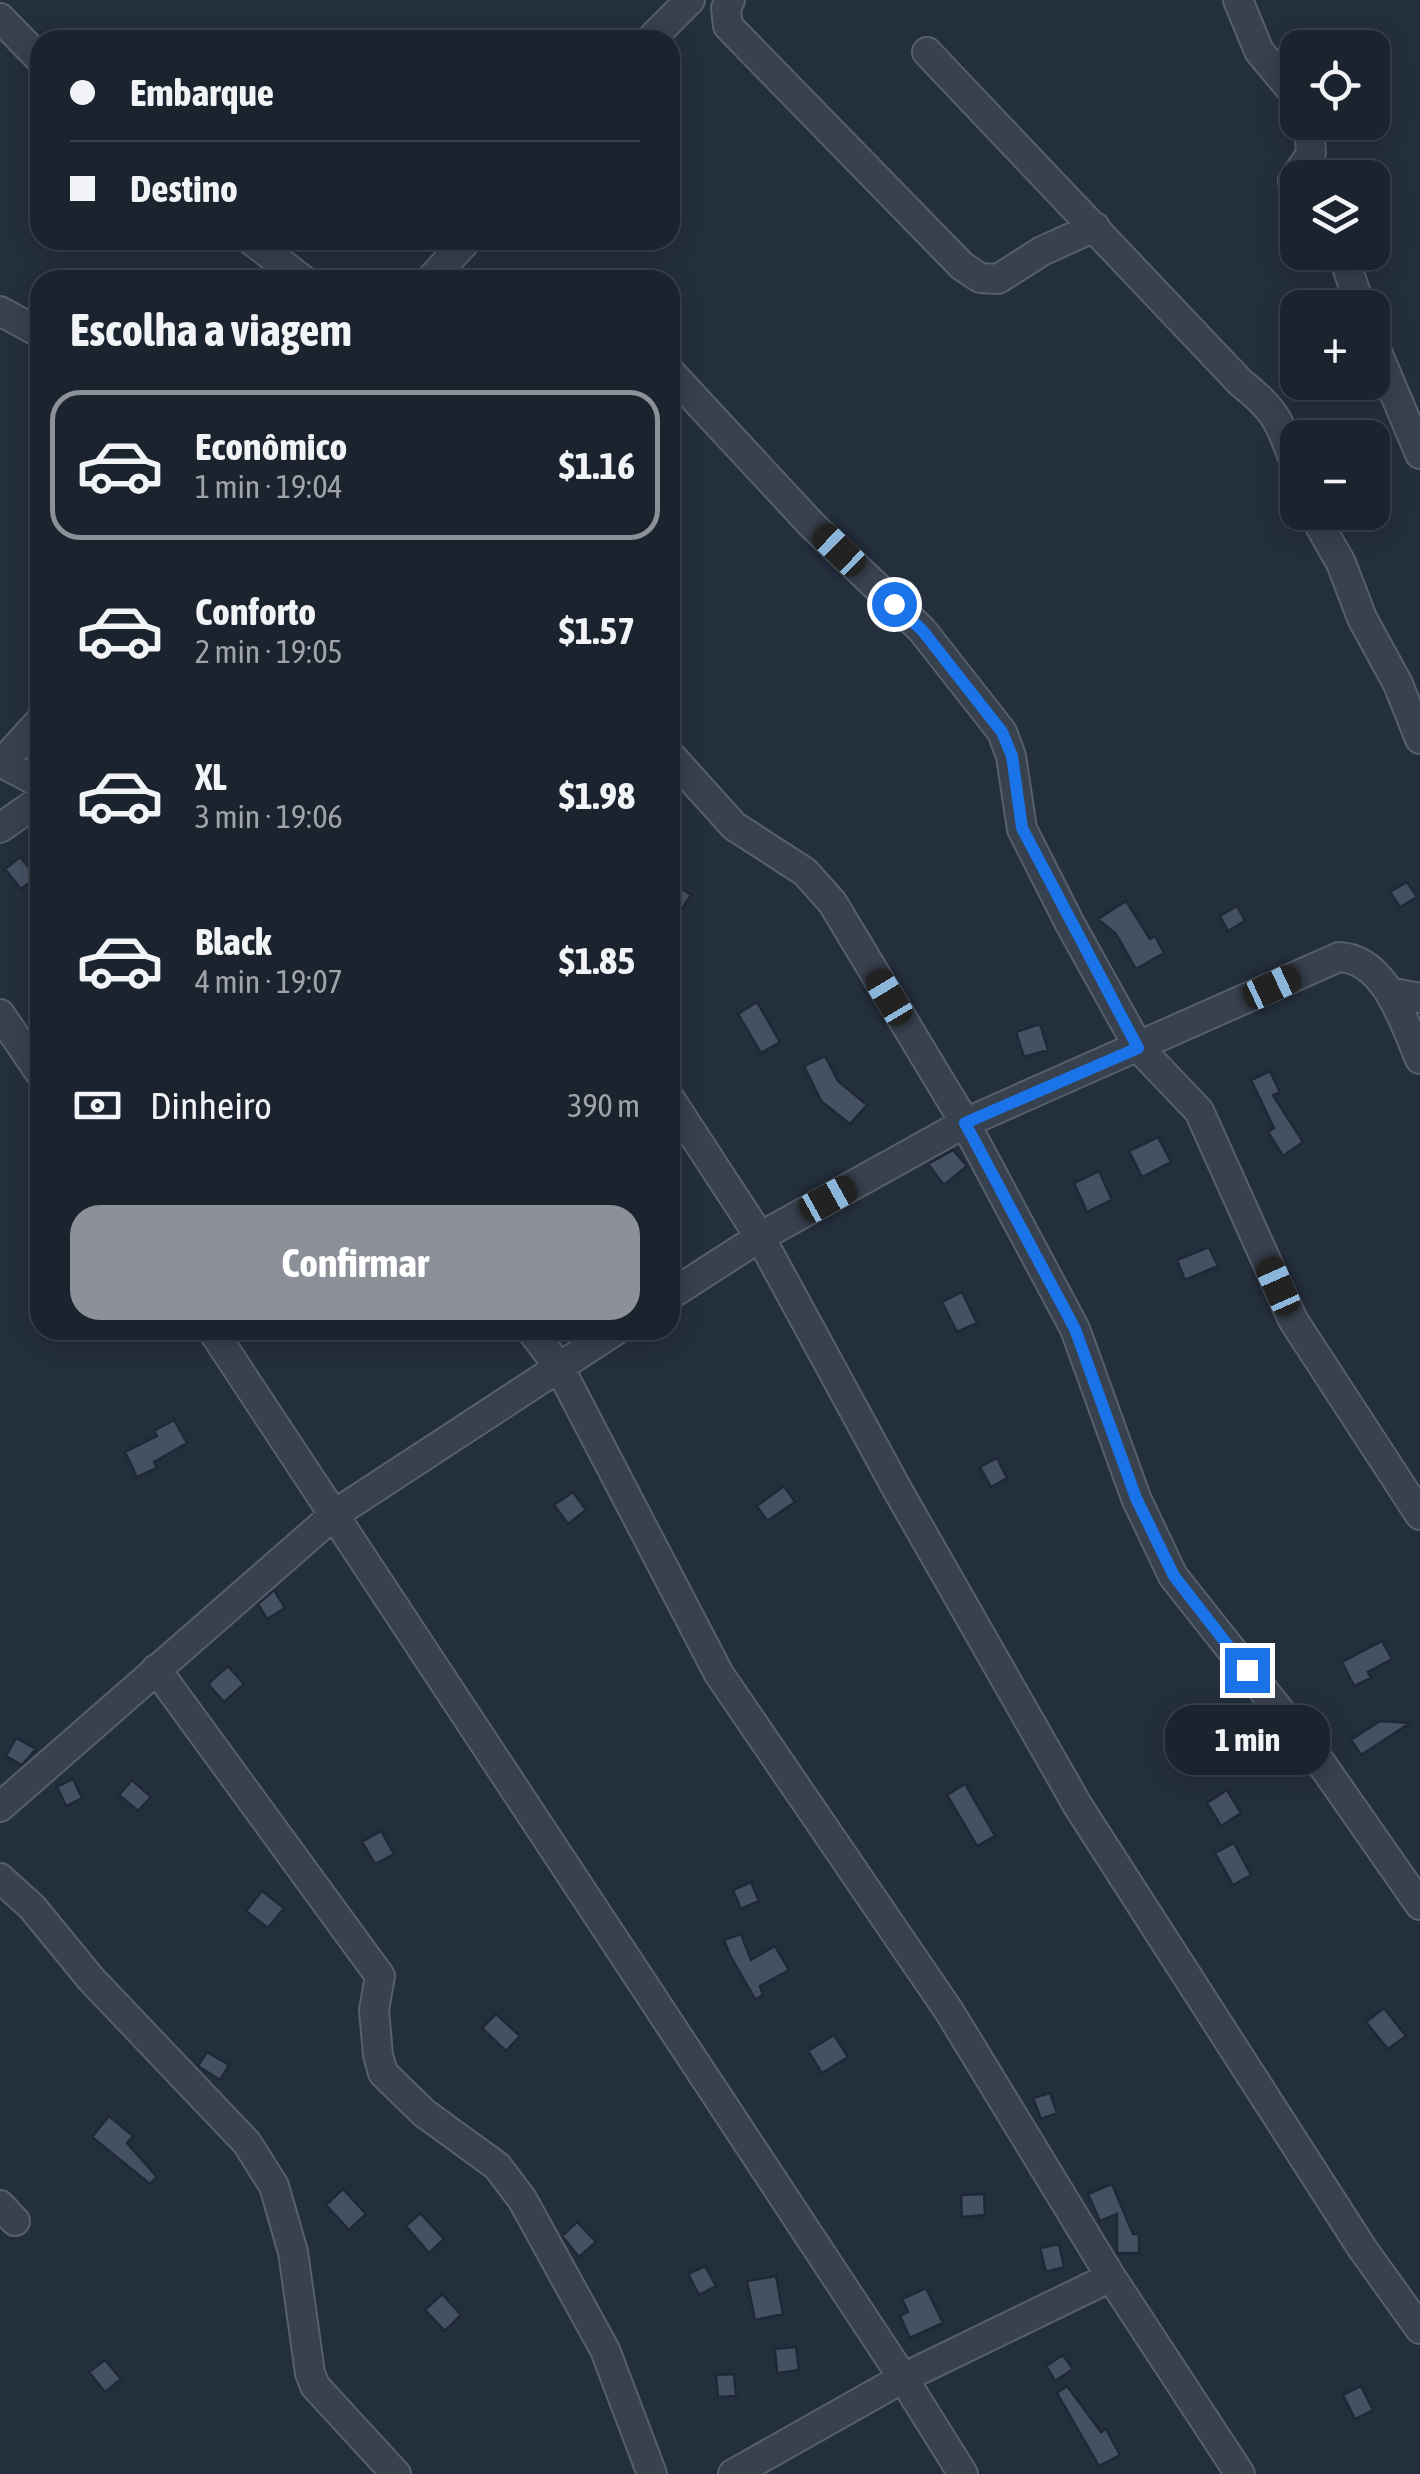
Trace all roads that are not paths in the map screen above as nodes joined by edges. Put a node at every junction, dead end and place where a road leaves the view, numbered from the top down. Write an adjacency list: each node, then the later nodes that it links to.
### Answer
1 (690, 0): 5 (street)
2 (1238, 0): 8 (street)
3 (725, 3): 9 (street)
4 (0, 18): 6 (street)
5 (660, 30)
6 (30, 49)
7 (927, 52): 9 (street)
8 (1280, 77)
9 (1095, 227): 18 (street)
10 (264, 250): 12 (street)
11 (458, 250): 13 (street)
12 (290, 270)
13 (439, 270)
14 (0, 312): 15 (street)
15 (30, 328)
16 (680, 383): 31 (street)
17 (1390, 383): 19 (street)
18 (1280, 423)
19 (1420, 454)
20 (1322, 530): 22 (street)
21 (30, 731): 23 (street)
22 (1420, 740)
23 (1, 762): 25 (street)
24 (680, 765): 35 (street)
25 (30, 778)
26 (30, 807): 27 (street)
27 (0, 828)
28 (1389, 992): 29 (street); 31 (street); 33 (street)
29 (1420, 998)
30 (0, 1014): 32 (street)
31 (1138, 1048): 35 (street); 43 (street)
32 (30, 1058)
33 (1420, 1059)
34 (680, 1114): 36 (street)
35 (965, 1123): 36 (street); 47 (street)
36 (760, 1237): 37 (street); 49 (street)
37 (680, 1289)
38 (219, 1340): 42 (street)
39 (539, 1340): 41 (street)
40 (601, 1340): 41 (street)
41 (560, 1367): 42 (street); 48 (street)
42 (336, 1514): 44 (street); 50 (street)
43 (1420, 1515)
44 (156, 1669): 45 (street); 52 (street)
45 (0, 1807)
46 (0, 1878): 51 (street)
47 (1420, 1905)
48 (1111, 2277): 50 (street); 55 (street)
49 (1420, 2328)
50 (903, 2378): 53 (street); 54 (street)
51 (396, 2474)
52 (652, 2474)
53 (733, 2474)
54 (963, 2474)
55 (1240, 2474)

